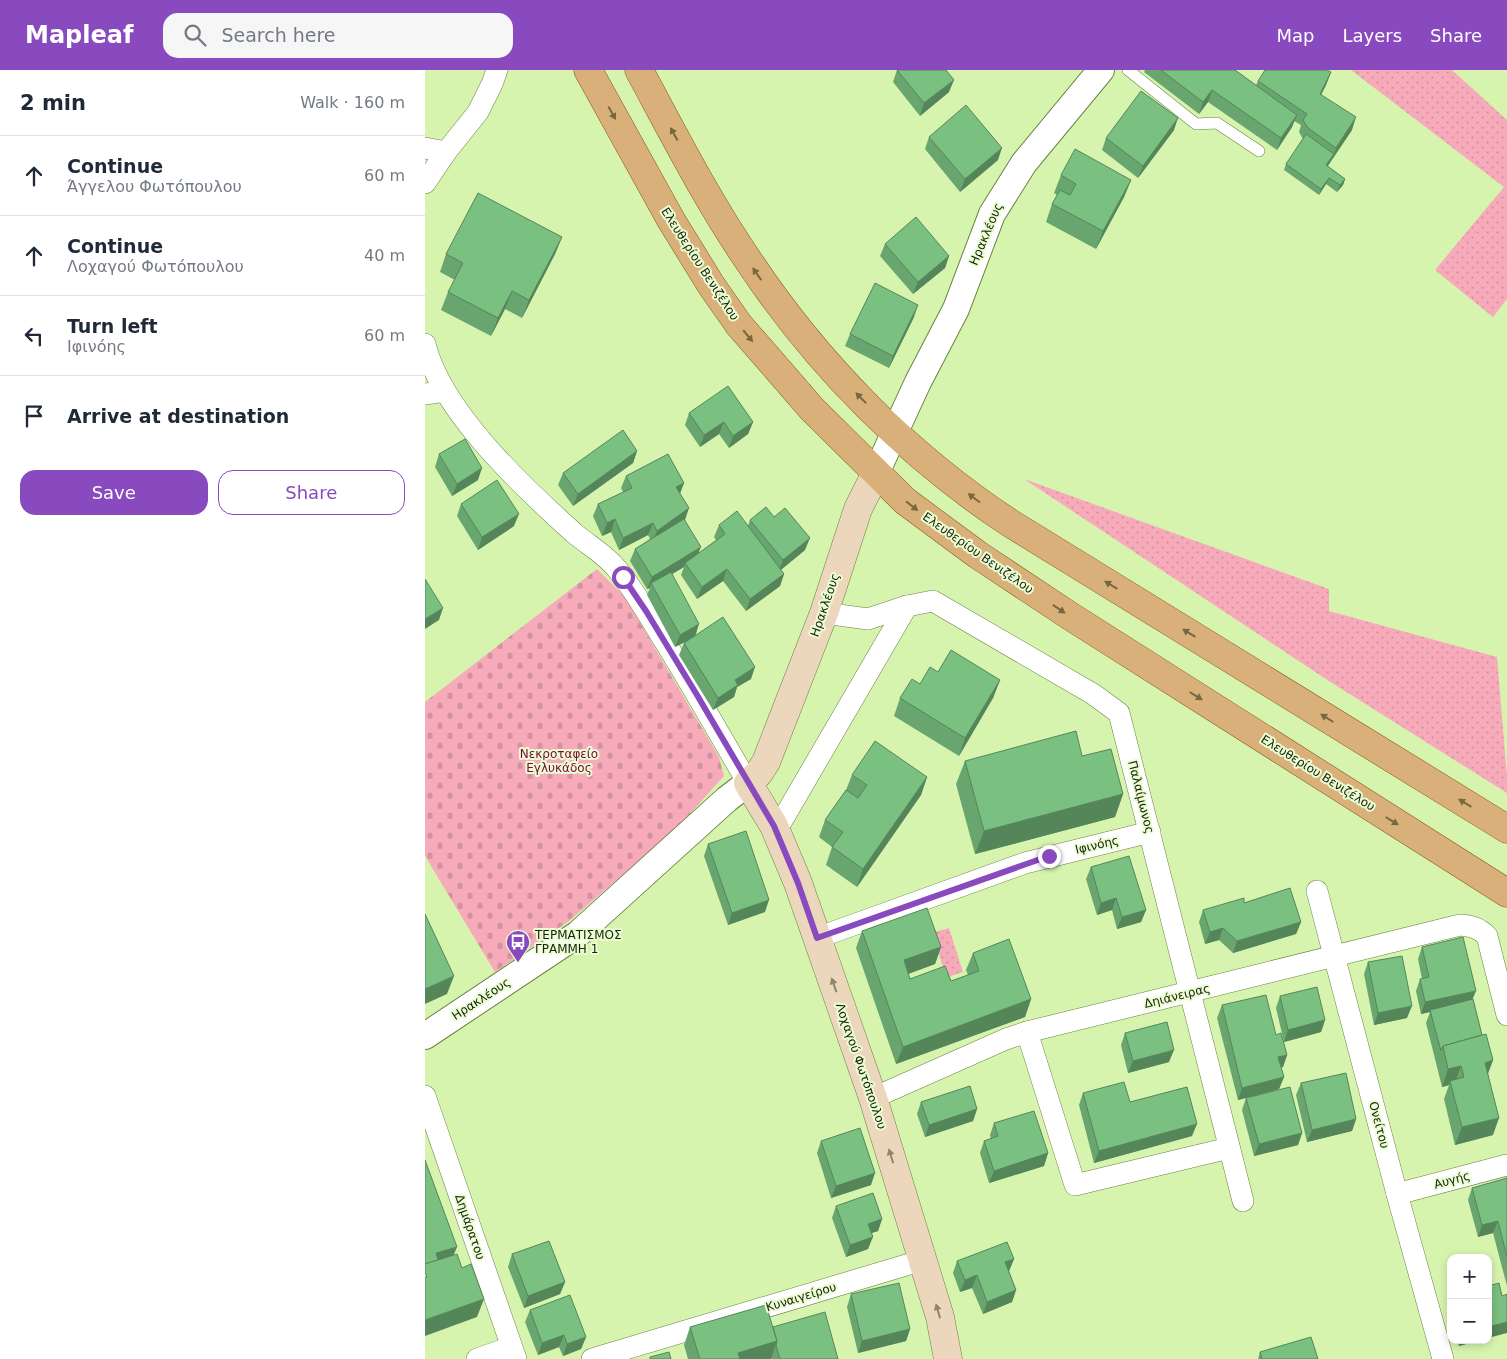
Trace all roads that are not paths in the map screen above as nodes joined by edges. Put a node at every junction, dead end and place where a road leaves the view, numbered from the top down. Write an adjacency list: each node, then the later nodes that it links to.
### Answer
1 (497, 70): 8 (street)
2 (588, 70): 13 (main road, Ελευθερίου Βενιζέλου, one-way to 13)
3 (639, 70): 12 (main road, one-way to 3)
4 (1128, 70): 7 (lane)
5 (1093, 73): 12 (street, Ηρακλέους)
6 (425, 148): 8 (street)
7 (1259, 151)
8 (446, 152): 9 (street)
9 (425, 183)
10 (425, 344): 11 (street)
11 (435, 393): 16 (street)
12 (895, 433): 13 (street, Ηρακλέους); 17 (main road, one-way to 12)
13 (876, 473): 15 (main road, Ηρακλέους); 21 (main road, Ελευθερίου Βενιζέλου, one-way to 21)
14 (907, 606): 15 (street, Παλαίμωνος); 18 (street); 19 (street, Παλαίμωνος)
15 (824, 613): 16 (main road, Ηρακλέους)
16 (748, 782): 18 (main road, Λοχαγού Φωτόπουλου); 27 (street, Ηρακλέους)
17 (1507, 829)
18 (776, 832): 22 (main road, Λοχαγού Φωτόπουλου)
19 (1150, 832): 22 (street, Ιφινόης); 24 (street, Παλαίμωνος)
20 (1317, 891): 23 (street, Ονείτου)
21 (1507, 893)
22 (817, 938): 29 (main road, Λοχαγού Φωτόπουλου, one-way to 22)
23 (1335, 957): 24 (street, Δηιάνειρας); 25 (street, Δηιάνειρας); 32 (street, Ονείτου)
24 (1190, 992): 26 (street, Δηιάνειρας); 30 (street, Παλαίμωνος)
25 (1507, 1015)
26 (1027, 1032): 29 (street, Δηιάνειρας); 30 (street)
27 (425, 1036)
28 (425, 1096): 35 (street, Δημάρατου)
29 (873, 1098): 34 (main road, Λοχαγού Φωτόπουλου, one-way to 29)
30 (1229, 1148): 33 (street, Παλαίμωνος)
31 (1507, 1165): 32 (street, Αυγής)
32 (1397, 1194): 39 (street, Ονείτου)
33 (1243, 1201)
34 (923, 1260): 37 (street, Κυναιγείρου); 38 (main road, Λοχαγού Φωτόπουλου, one-way to 34)
35 (514, 1353): 36 (street)
36 (477, 1359)
37 (592, 1359)
38 (948, 1359)
39 (1443, 1359)

